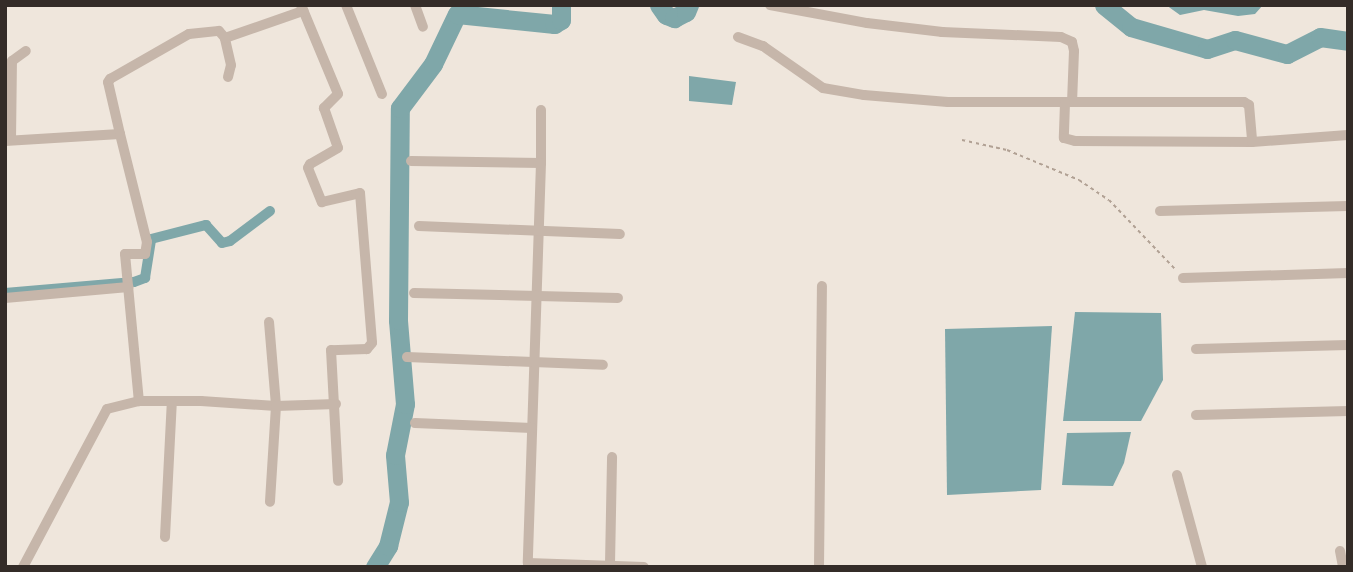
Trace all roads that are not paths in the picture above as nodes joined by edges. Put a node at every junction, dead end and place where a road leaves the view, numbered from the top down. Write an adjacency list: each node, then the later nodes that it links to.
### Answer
1 (346, 5): 10 (street)
2 (415, 5): 5 (street)
3 (770, 5): 11 (street)
4 (302, 8): 7 (street); 40 (street)
5 (424, 27)
6 (738, 37): 11 (street)
7 (225, 38): 9 (street); 13 (street)
8 (26, 51): 15 (street)
9 (228, 77)
10 (382, 94)
11 (1069, 102): 16 (street); 16 (street)
12 (541, 110): 18 (street)
13 (120, 134): 15 (street); 26 (street)
14 (1348, 135): 16 (street)
15 (8, 141)
16 (1252, 142)
17 (411, 161): 18 (street)
18 (541, 163): 22 (street)
19 (1348, 206): 20 (street)
20 (1160, 211)
21 (419, 226): 22 (street)
22 (539, 230): 23 (street); 29 (street)
23 (620, 234)
24 (1348, 273): 25 (street)
25 (1183, 278)
26 (128, 283): 30 (street); 38 (street)
27 (822, 286): 56 (street)
28 (414, 293): 29 (street)
29 (537, 295): 31 (street); 36 (street)
30 (5, 298)
31 (618, 298)
32 (269, 322): 41 (street)
33 (1348, 345): 34 (street)
34 (1196, 349)
35 (407, 357): 36 (street)
36 (534, 363): 37 (street); 45 (street)
37 (603, 365)
38 (138, 401): 39 (street); 54 (street)
39 (172, 401): 41 (street); 50 (street)
40 (335, 404): 41 (street); 48 (street)
41 (276, 406): 49 (street)
42 (1348, 411): 43 (street)
43 (1196, 415)
44 (415, 423): 45 (street)
45 (532, 428): 53 (street)
46 (612, 457): 52 (street)
47 (1177, 475): 57 (street)
48 (338, 481)
49 (270, 502)
50 (165, 537)
51 (1340, 551): 58 (street)
52 (610, 564): 53 (street); 55 (street)
53 (528, 565)
54 (23, 567)
55 (644, 567)
56 (819, 567)
57 (1202, 567)
58 (1343, 567)

